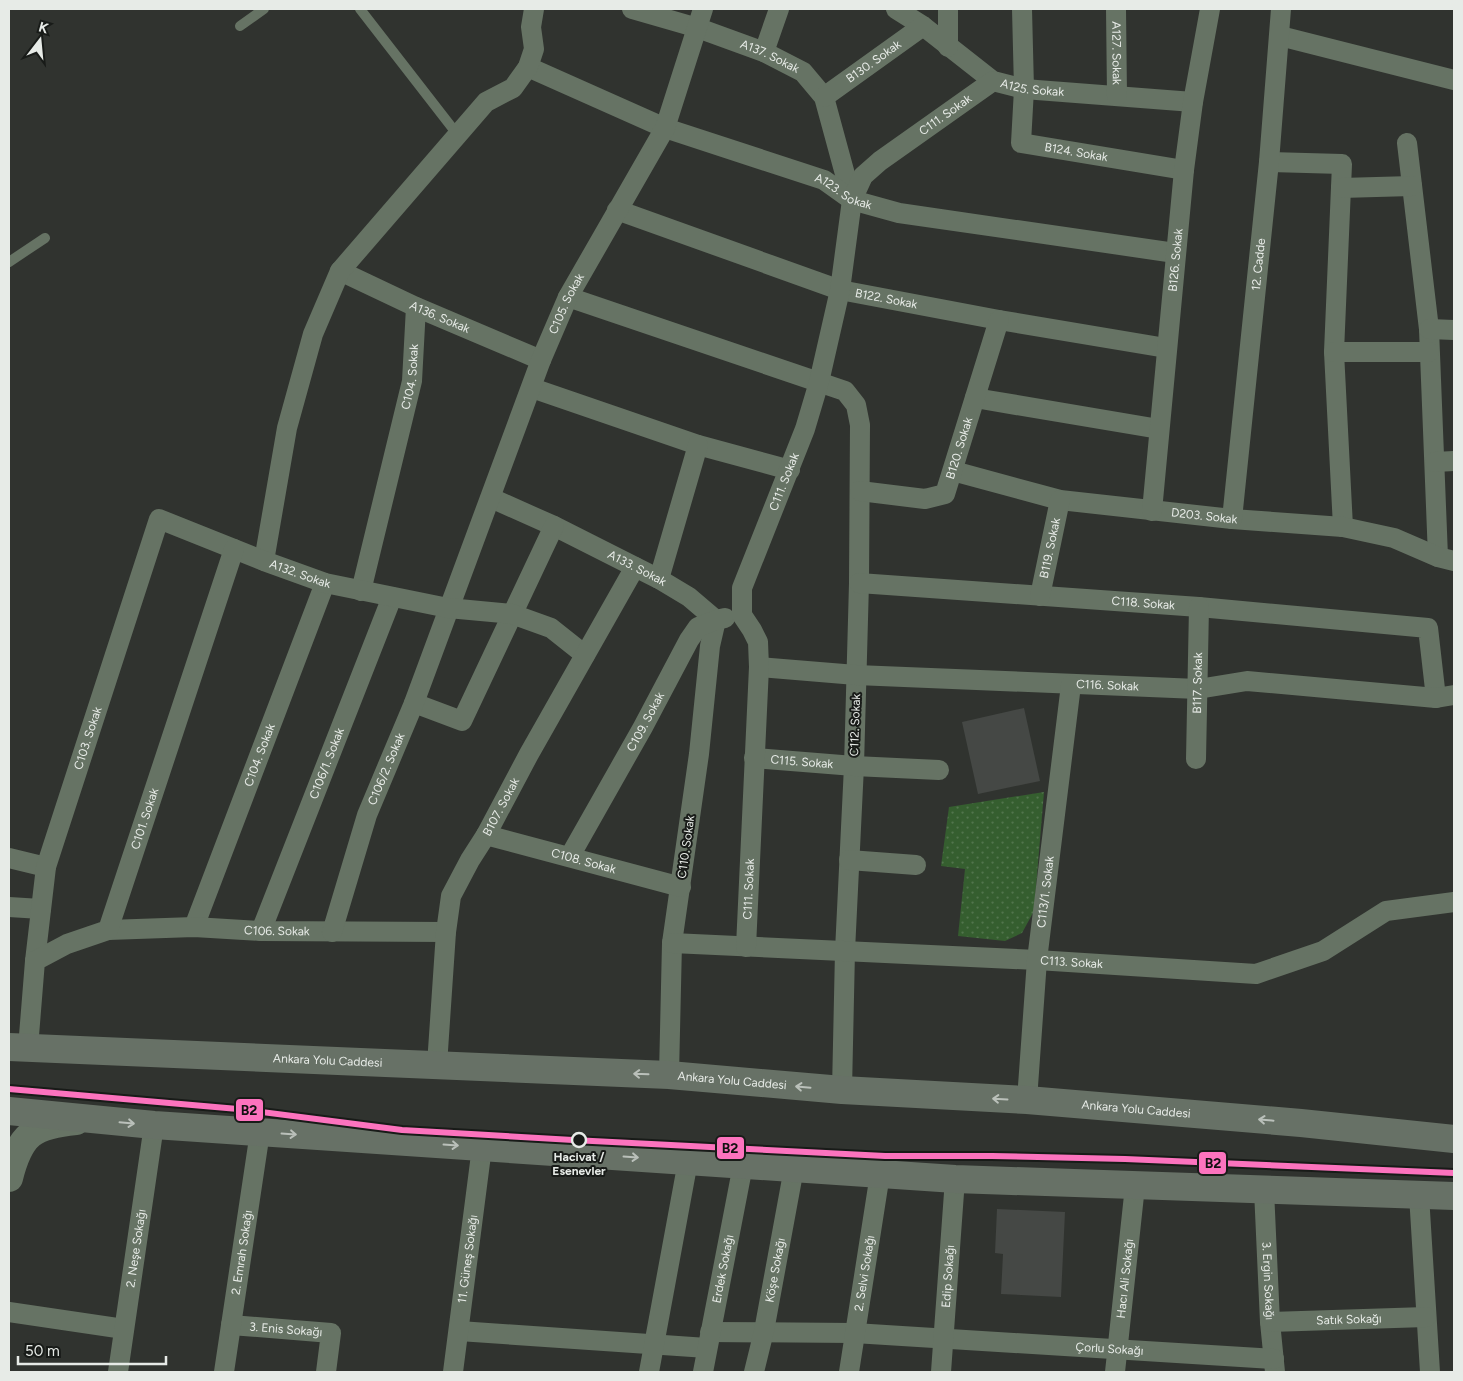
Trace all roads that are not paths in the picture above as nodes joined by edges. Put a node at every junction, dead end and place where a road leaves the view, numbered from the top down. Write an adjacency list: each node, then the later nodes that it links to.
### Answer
1 (264, 9): 13 (lane)
2 (360, 9): 27 (lane)
3 (534, 9): 19 (street)
4 (632, 9): 15 (street, A137. Sokak)
5 (703, 9): 15 (street, C105. Sokak)
6 (779, 9): 18 (street)
7 (896, 9): 14 (street, A125. Sokak)
8 (948, 9): 17 (street)
9 (1022, 9): 22 (street)
10 (1116, 9): 23 (street, A127. Sokak)
11 (1210, 9): 25 (street, B126. Sokak)
12 (1281, 9): 16 (street, 12. Cadde)
13 (240, 26)
14 (923, 26): 17 (street, A125. Sokak); 24 (street, B130. Sokak)
15 (698, 28): 18 (street, A137. Sokak); 26 (street, C105. Sokak)
16 (1280, 36): 20 (street); 29 (street, 12. Cadde)
17 (948, 46): 21 (street, A125. Sokak)
18 (764, 52): 24 (street, A137. Sokak)
19 (528, 67): 26 (street, A123. Sokak); 27 (street)
20 (1454, 80)
21 (992, 81): 22 (street, A125. Sokak); 33 (street, C111. Sokak)
22 (1024, 89): 23 (street, A125. Sokak); 30 (street, B124. Sokak)
23 (1117, 96): 25 (street, A125. Sokak)
24 (824, 97): 33 (street, A137. Sokak)
25 (1193, 102): 30 (street, B126. Sokak)
26 (664, 128): 33 (street, A123. Sokak); 34 (street, C105. Sokak)
27 (458, 134): 38 (street)
28 (1407, 143): 31 (street)
29 (1269, 162): 32 (street); 62 (street, 12. Cadde)
30 (1184, 170): 36 (street, B126. Sokak)
31 (1412, 186): 32 (street); 43 (street)
32 (1341, 188): 46 (street)
33 (852, 200): 36 (street, A123. Sokak); 39 (street, C111. Sokak)
34 (617, 210): 39 (street, B122. Sokak); 40 (street, C105. Sokak)
35 (45, 238): 37 (lane)
36 (1175, 253): 45 (street, B126. Sokak)
37 (9, 262)
38 (340, 271): 41 (street, A136. Sokak); 67 (street)
39 (840, 290): 42 (street, B122. Sokak); 49 (street, C111. Sokak)
40 (568, 298): 48 (street, C105. Sokak); 49 (street, C112. Sokak)
41 (416, 307): 48 (street, A136. Sokak); 72 (street, C104. Sokak)
42 (999, 320): 45 (street, B122. Sokak); 51 (street, B120. Sokak)
43 (1429, 329): 44 (street); 47 (street)
44 (1454, 330)
45 (1166, 348): 52 (street, B126. Sokak)
46 (1334, 352): 47 (street); 64 (street)
47 (1429, 352): 54 (street)
48 (541, 360): 50 (street, C105. Sokak)
49 (819, 382): 55 (street, C111. Sokak); 57 (street, C112. Sokak)
50 (532, 388): 53 (street); 58 (street, C105. Sokak)
51 (975, 398): 52 (street); 56 (street, B120. Sokak)
52 (1159, 429): 60 (street, B126. Sokak)
53 (698, 445): 55 (street); 69 (street)
54 (1445, 461): 66 (street)
55 (790, 470): 78 (street, C111. Sokak)
56 (953, 471): 57 (street, B120. Sokak); 59 (street, D203. Sokak)
57 (860, 491): 71 (street, C112. Sokak)
58 (491, 498): 63 (street, A133. Sokak); 76 (street, C105. Sokak)
59 (1060, 500): 60 (street, D203. Sokak); 73 (street, B119. Sokak)
60 (1152, 511): 62 (street, D203. Sokak)
61 (159, 519): 65 (street, A132. Sokak); 96 (street, C103. Sokak)
62 (1232, 519): 64 (street, D203. Sokak)
63 (554, 526): 68 (street, A133. Sokak); 77 (street)
64 (1343, 527): 66 (street, D203. Sokak)
65 (234, 549): 67 (street, A132. Sokak); 102 (street, C101. Sokak)
66 (1446, 559)
67 (264, 561): 70 (street, A132. Sokak)
68 (635, 567): 69 (street, A133. Sokak); 80 (street, B107. Sokak)
69 (658, 579): 79 (street, A133. Sokak)
70 (325, 583): 72 (street, A132. Sokak); 101 (street, C104. Sokak)
71 (859, 583): 73 (street, C118. Sokak); 82 (street, C112. Sokak)
72 (361, 591): 74 (street, A132. Sokak)
73 (1040, 596): 75 (street, C118. Sokak)
74 (392, 597): 76 (street, A132. Sokak); 103 (street, C106/1. Sokak)
75 (1199, 607): 84 (street, B117. Sokak); 85 (street, C118. Sokak)
76 (448, 608): 77 (street); 86 (street, C106/2. Sokak)
77 (512, 614): 80 (street); 86 (street)
78 (742, 615): 79 (street, C109. Sokak); 81 (street, C111. Sokak)
79 (716, 620): 92 (street, C109. Sokak); 97 (street, C110. Sokak)
80 (585, 655): 91 (street, B107. Sokak)
81 (759, 667): 82 (street, C116. Sokak); 87 (street, C111. Sokak)
82 (856, 675): 83 (street, C116. Sokak); 89 (street, C112. Sokak)
83 (1071, 685): 84 (street, C116. Sokak); 109 (street, C113/1. Sokak)
84 (1198, 689): 85 (street, C116. Sokak); 88 (street, B117. Sokak)
85 (1445, 696)
86 (414, 703): 104 (street, C106/2. Sokak)
87 (754, 758): 89 (street, C115. Sokak); 107 (street, C111. Sokak)
88 (1196, 759)
89 (854, 766): 90 (street, C115. Sokak); 94 (street, C112. Sokak)
90 (939, 770)
91 (486, 835): 92 (street, C108. Sokak); 105 (street, B107. Sokak)
92 (570, 856): 97 (street, C108. Sokak)
93 (9, 858): 96 (street)
94 (849, 860): 95 (street); 108 (street, C112. Sokak)
95 (916, 865)
96 (46, 867): 100 (street, C103. Sokak)
97 (681, 887): 106 (street, C110. Sokak)
98 (1454, 902): 109 (street, C113. Sokak)
99 (9, 907): 100 (street)
100 (41, 910): 110 (street, C103. Sokak)
101 (194, 927): 102 (street, C106. Sokak); 103 (street, C106. Sokak)
102 (108, 930): 110 (street)
103 (261, 930): 104 (street, C106. Sokak)
104 (332, 932): 105 (street, C106. Sokak)
105 (446, 932): 112 (street, B107. Sokak)
106 (672, 943): 107 (street, C113. Sokak); 113 (street, C110. Sokak)
107 (746, 947): 108 (street, C113. Sokak)
108 (845, 951): 109 (street, C113. Sokak); 114 (street, C112. Sokak)
109 (1037, 960): 115 (street, C113/1. Sokak)
110 (35, 961): 111 (street)
111 (19, 1047): 112 (highway, Ankara Yolu Caddesi)
112 (437, 1065): 113 (highway, Ankara Yolu Caddesi, one-way to 112)
113 (669, 1075): 114 (highway, Ankara Yolu Caddesi, one-way to 113)
114 (842, 1090): 115 (highway, Ankara Yolu Caddesi, one-way to 114)
115 (1027, 1100): 118 (highway, Ankara Yolu Caddesi, one-way to 115)
116 (9, 1111): 117 (highway)
117 (93, 1120): 120 (highway, one-way to 120); 128 (main road)
118 (1301, 1123): 119 (highway); 122 (highway, Ankara Yolu Caddesi)
119 (1454, 1123)
120 (154, 1125): 121 (highway); 138 (street, 2. Neşe Sokağı)
121 (260, 1132): 123 (highway, one-way to 123); 137 (street, 2. Emrah Sokağı)
122 (1454, 1139)
123 (482, 1147): 124 (highway, one-way to 124); 139 (street, 11. Güneş Sokağı)
124 (688, 1161): 125 (highway); 144 (street)
125 (742, 1165): 126 (highway); 143 (street, Erdek Sokağı)
126 (794, 1168): 127 (highway); 140 (street, Köşe Sokağı)
127 (880, 1174): 129 (highway); 141 (street, 2. Selvi Sokağı)
128 (9, 1178)
129 (955, 1179): 130 (highway); 142 (street, Edip Sokağı)
130 (1135, 1186): 131 (highway); 145 (street, Hacı Ali Sokağı)
131 (1264, 1190): 132 (highway); 136 (street, 3. Ergin Sokağı)
132 (1419, 1195): 133 (highway); 135 (street)
133 (1454, 1196)
134 (9, 1312): 138 (street)
135 (1426, 1317): 136 (street, Satık Sokağı); 157 (street)
136 (1270, 1322): 146 (street, 3. Ergin Sokağı)
137 (231, 1325): 148 (street, 2. Emrah Sokağı); 149 (street, 3. Enis Sokağı)
138 (124, 1329): 147 (street, 2. Neşe Sokağı)
139 (459, 1331): 144 (street, Çorlu Sokağı); 150 (street, 11. Güneş Sokağı)
140 (764, 1331): 141 (street, Çorlu Sokağı); 143 (street, Çorlu Sokağı); 153 (street, Köşe Sokağı)
141 (854, 1333): 142 (street, Çorlu Sokağı); 154 (street, 2. Selvi Sokağı)
142 (944, 1338): 145 (street, Çorlu Sokağı); 155 (street, Edip Sokağı)
143 (708, 1340): 144 (street, Çorlu Sokağı); 152 (street, Erdek Sokağı)
144 (654, 1344): 151 (street)
145 (1116, 1349): 146 (street, Çorlu Sokağı); 156 (street, Hacı Ali Sokağı)
146 (1275, 1366)
147 (118, 1372)
148 (224, 1372)
149 (326, 1372)
150 (453, 1372)
151 (649, 1372)
152 (703, 1372)
153 (754, 1372)
154 (849, 1372)
155 (941, 1372)
156 (1115, 1372)
157 (1430, 1372)

